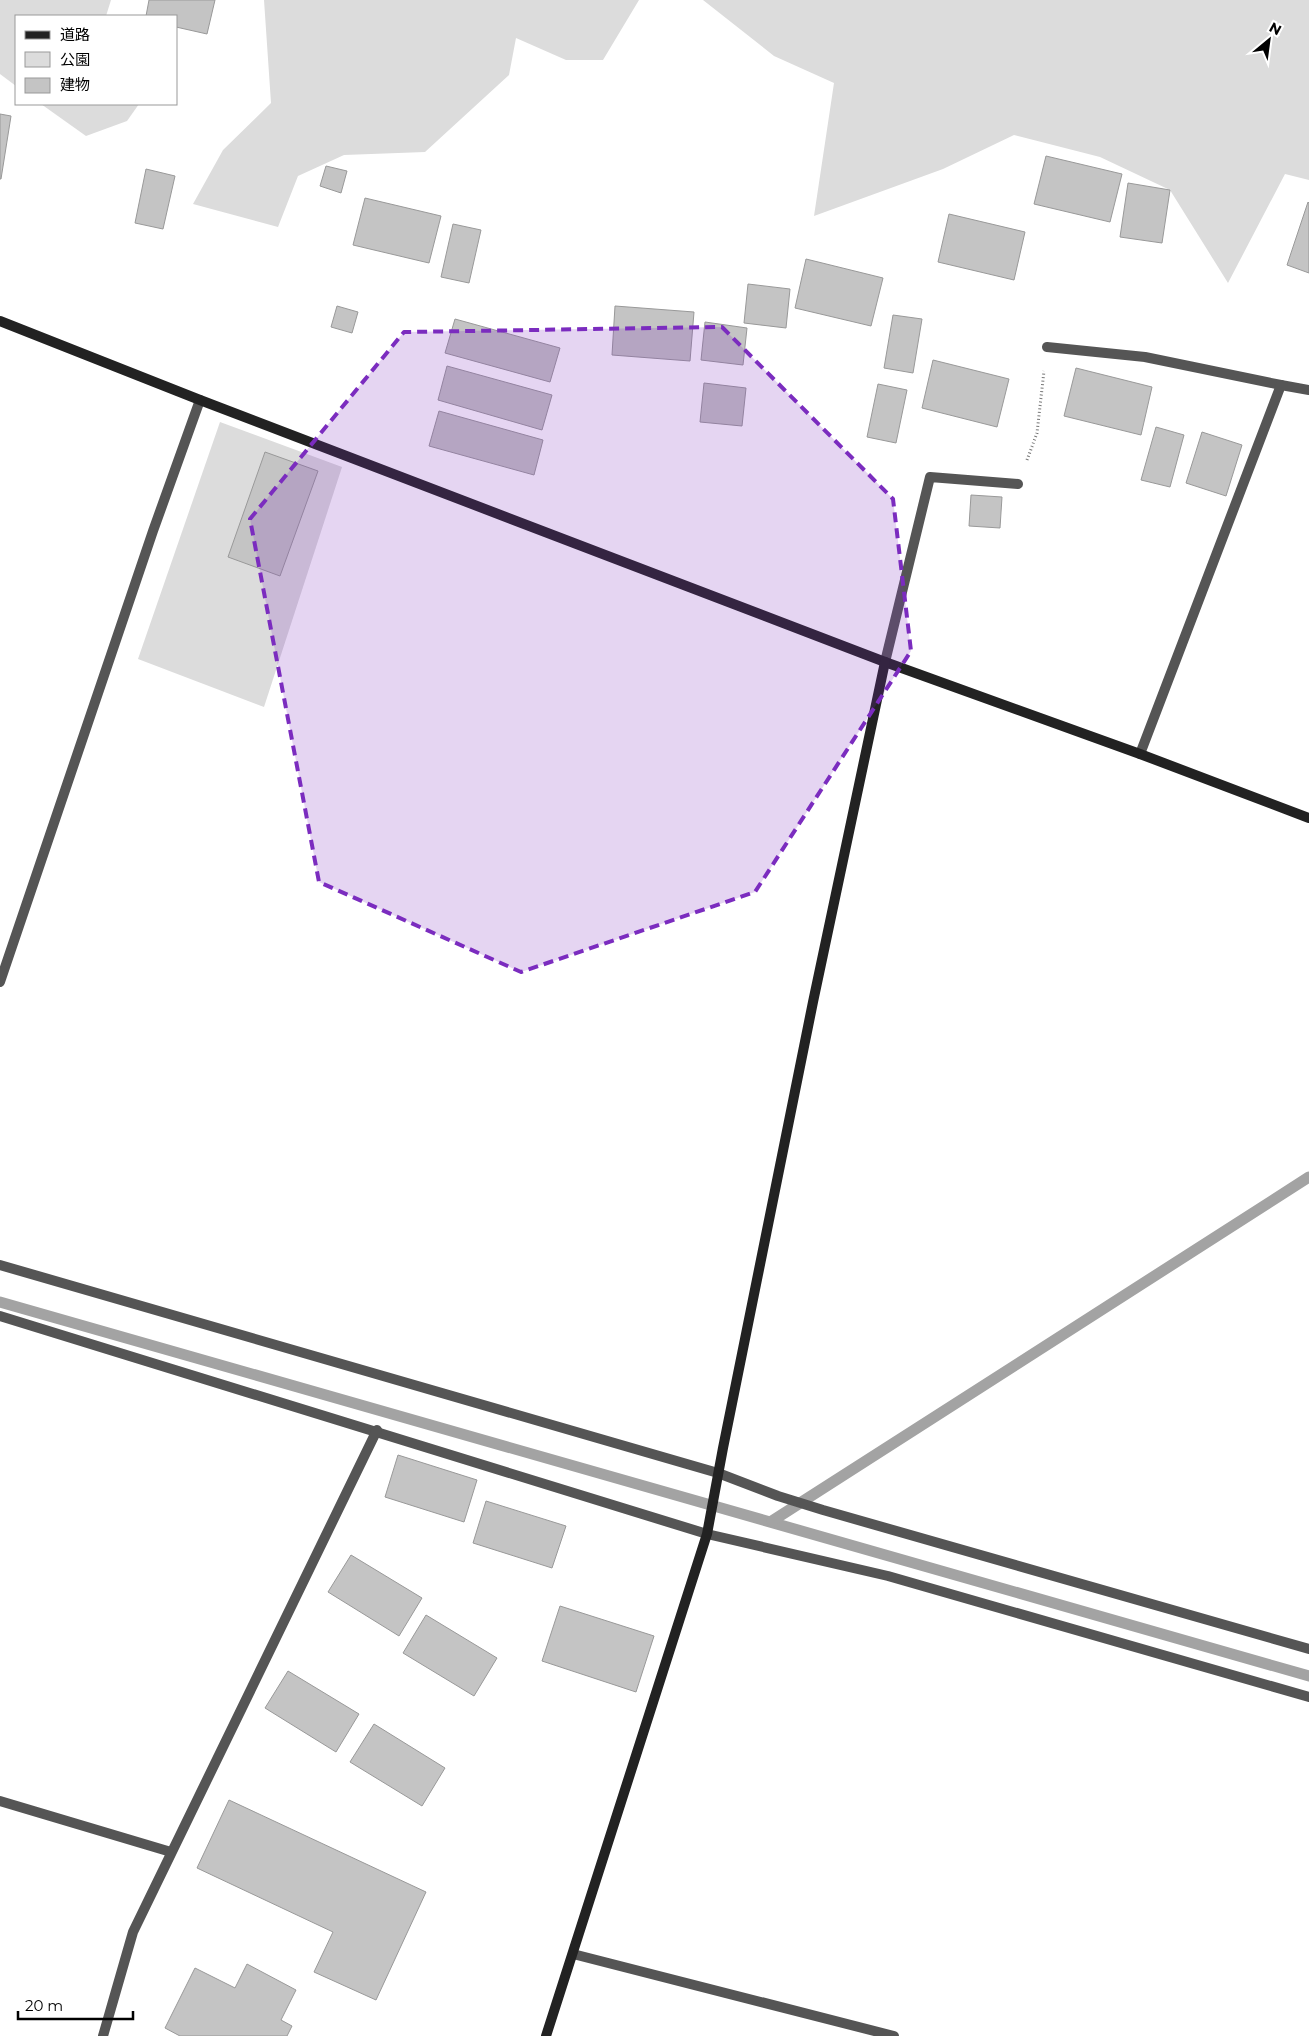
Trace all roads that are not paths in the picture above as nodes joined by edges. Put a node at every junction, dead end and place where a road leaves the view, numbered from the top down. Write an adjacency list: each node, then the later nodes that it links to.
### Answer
1 (0, 321): 5 (street)
2 (1047, 347): 3 (street)
3 (1281, 385): 4 (street); 8 (street)
4 (1309, 390)
5 (200, 400): 7 (street); 10 (street)
6 (1018, 484): 7 (street)
7 (886, 662): 8 (street); 14 (street)
8 (1140, 754): 9 (street)
9 (1309, 818)
10 (0, 982)
11 (0, 1265): 14 (street)
12 (0, 1316): 13 (street)
13 (377, 1430): 15 (street); 19 (street)
14 (717, 1478): 15 (street); 16 (street)
15 (707, 1534): 17 (street); 20 (street)
16 (1309, 1648)
17 (1309, 1698)
18 (0, 1801): 19 (street)
19 (171, 1852): 21 (street)
20 (572, 1954): 22 (street); 23 (street)
21 (103, 2036)
22 (546, 2036)
23 (894, 2036)

